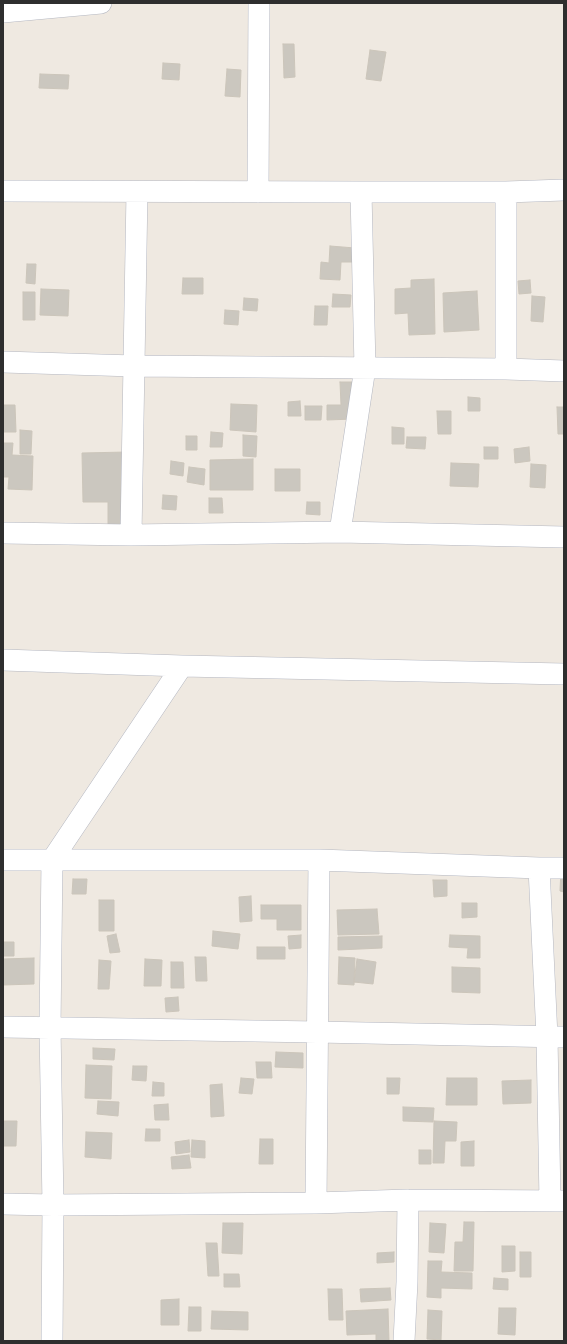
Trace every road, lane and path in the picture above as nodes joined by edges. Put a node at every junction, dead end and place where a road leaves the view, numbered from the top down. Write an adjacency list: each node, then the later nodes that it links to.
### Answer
1 (101, 3): 3 (street)
2 (259, 3): 7 (street)
3 (3, 12)
4 (564, 190): 9 (street)
5 (3, 191): 6 (street)
6 (137, 192): 7 (street); 11 (street)
7 (258, 192): 8 (street)
8 (361, 192): 9 (street); 12 (street)
9 (506, 192): 13 (street)
10 (3, 362): 11 (street)
11 (134, 366): 12 (street); 17 (street)
12 (365, 368): 13 (street); 15 (street)
13 (506, 369): 14 (street)
14 (564, 371)
15 (340, 532): 17 (street); 18 (street)
16 (3, 533): 17 (street)
17 (132, 535)
18 (564, 537)
19 (3, 660): 20 (street)
20 (182, 666): 21 (street); 23 (street)
21 (564, 674)
22 (3, 860): 23 (street)
23 (52, 860): 24 (street); 28 (street)
24 (318, 860): 25 (street); 29 (street)
25 (539, 868): 26 (street); 30 (street)
26 (564, 868)
27 (3, 1027): 28 (street)
28 (50, 1027): 29 (street); 35 (street)
29 (318, 1032): 30 (street); 33 (street)
30 (555, 1037): 32 (street)
31 (408, 1200): 32 (street); 33 (street); 37 (street)
32 (557, 1201)
33 (316, 1203): 35 (street)
34 (3, 1204): 35 (street)
35 (53, 1205): 36 (street)
36 (52, 1341)
37 (404, 1341)

